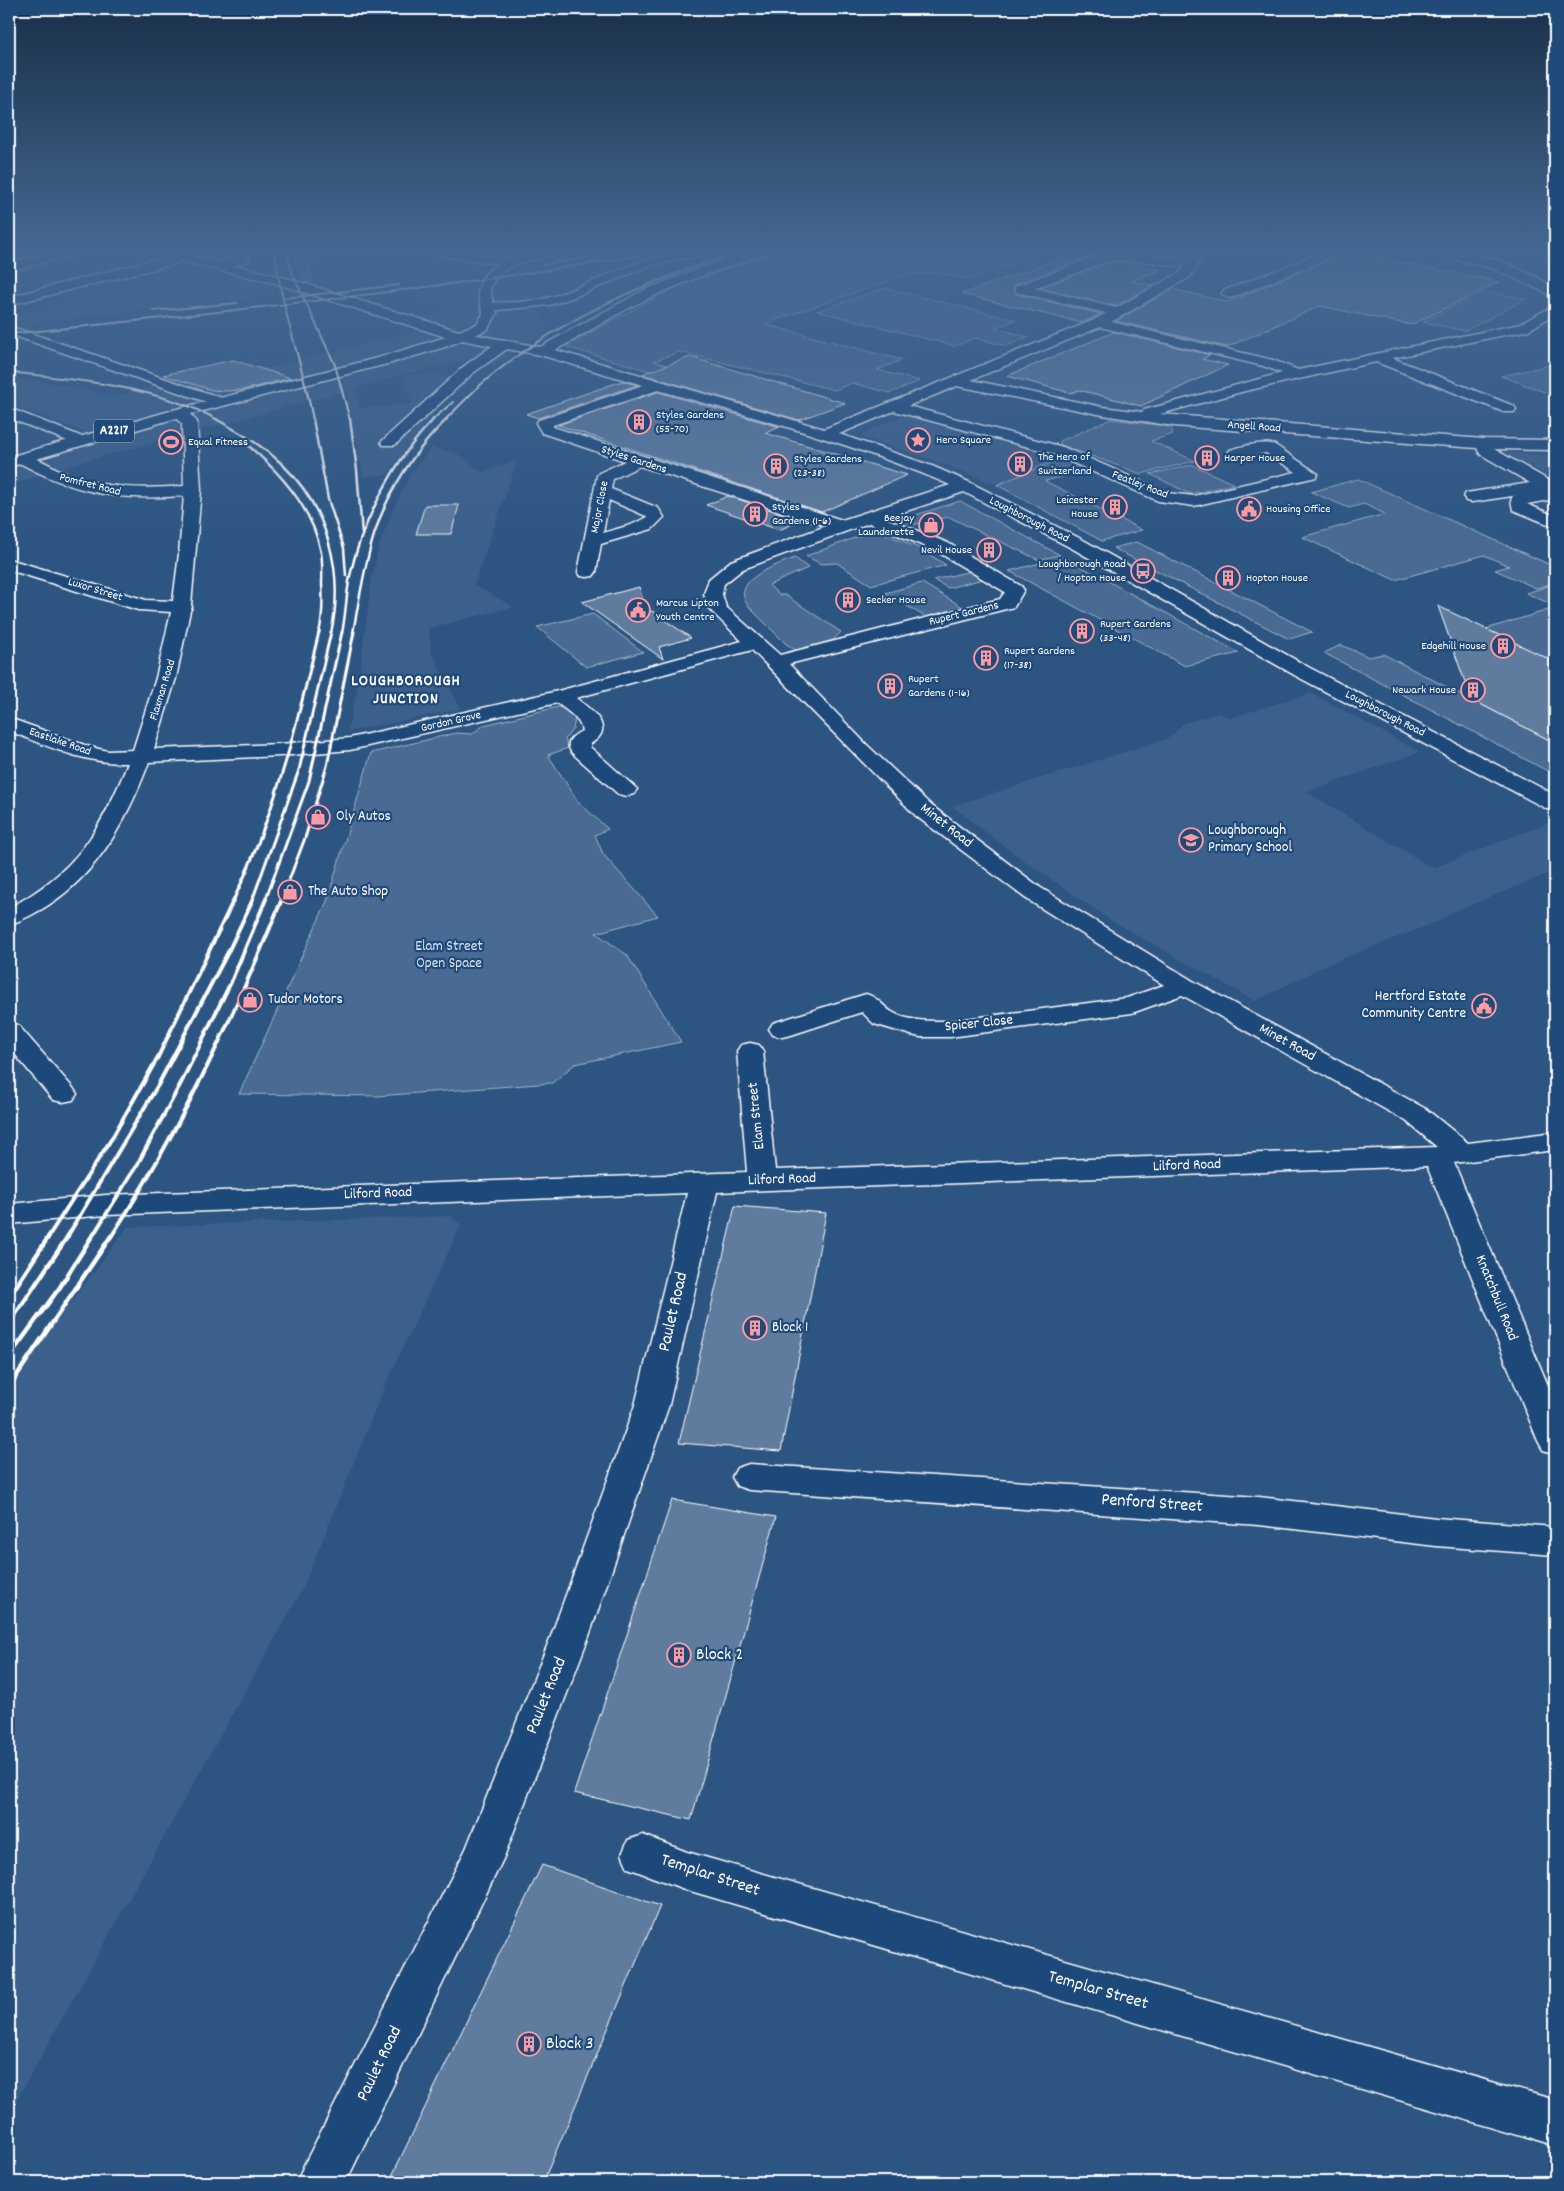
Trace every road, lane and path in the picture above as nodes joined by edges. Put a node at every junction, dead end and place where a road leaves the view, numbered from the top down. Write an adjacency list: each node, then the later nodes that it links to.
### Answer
1 (72, 352): 14 (street)
2 (411, 352): 14 (street, A2217)
3 (493, 352): 23 (street)
4 (546, 352): 13 (street, Loughborough Road)
5 (1001, 352): 9 (street)
6 (1025, 352): 9 (street)
7 (1223, 352): 11 (street)
8 (1406, 352): 10 (street)
9 (1016, 356): 12 (street)
10 (1379, 358): 11 (street); 16 (street)
11 (1296, 374): 19 (street)
12 (956, 381): 15 (street); 19 (street, Angell Road)
13 (657, 385): 21 (street, Loughborough Road); 28 (street, Styles Gardens)
14 (220, 402): 18 (street, A2217)
15 (895, 406): 21 (street); 29 (street, Featley Road)
16 (1509, 409)
17 (9, 413): 22 (street)
18 (178, 413): 22 (street, A2217); 31 (street, Flaxman Road)
19 (1142, 418): 20 (street, Angell Road)
20 (1205, 424): 24 (street, Angell Road); 26 (street)
21 (825, 434): 30 (street, Loughborough Road)
22 (80, 440): 27 (street, A2217)
23 (388, 442)
24 (1483, 444): 25 (street, Angell Road); 32 (street)
25 (1555, 445)
26 (1223, 448): 29 (street); 29 (street, Featley Road)
27 (16, 460): 31 (street, Pomfret Road)
28 (637, 461): 33 (street, Major Close); 37 (street, Styles Gardens)
29 (1289, 479)
30 (965, 486): 35 (street, Minet Road); 48 (street, Loughborough Road)
31 (193, 490): 41 (street, Flaxman Road)
32 (1552, 490): 34 (street); 36 (street)
33 (603, 492): 38 (street, Major Close); 38 (street)
34 (1472, 497)
35 (869, 517): 37 (street, Minet Road); 43 (street, Rupert Gardens)
36 (1555, 522)
37 (842, 526): 42 (street, Minet Road)
38 (594, 541): 40 (street, Major Close)
39 (9, 564): 41 (street, Luxor Street)
40 (586, 572)
41 (182, 607): 46 (street, Flaxman Road)
42 (754, 644): 43 (street, Minet Road); 44 (street, Gordon Grove)
43 (776, 662): 50 (street, Minet Road)
44 (561, 696): 46 (street, Gordon Grove); 47 (street)
45 (9, 724): 46 (street, Eastlake Road)
46 (141, 756): 49 (street, Flaxman Road)
47 (626, 789)
48 (1555, 804)
49 (9, 917)
50 (1184, 986): 51 (street, Spicer Close); 56 (street, Minet Road)
51 (782, 1029)
52 (9, 1031): 54 (street)
53 (750, 1051): 57 (street, Elam Street)
54 (63, 1094)
55 (1555, 1140): 56 (street, Lilford Road)
56 (1450, 1154): 57 (street, Lilford Road); 60 (street, Knatchbull Road)
57 (762, 1181): 58 (street, Lilford Road)
58 (704, 1183): 59 (street, Lilford Road); 65 (street, Paulet Road)
59 (9, 1214)
60 (1555, 1441)
61 (749, 1477): 62 (street, Penford Street)
62 (1555, 1541)
63 (643, 1854): 64 (street, Templar Street)
64 (1555, 2123)
65 (321, 2182)

